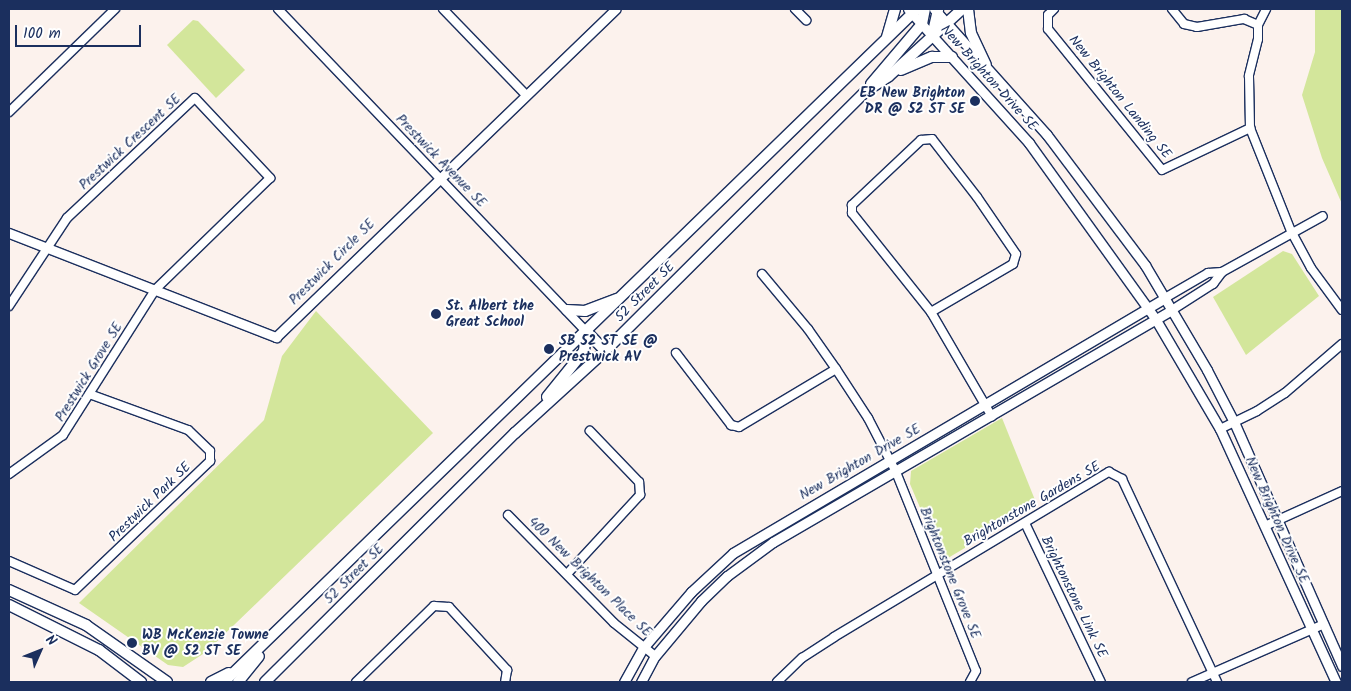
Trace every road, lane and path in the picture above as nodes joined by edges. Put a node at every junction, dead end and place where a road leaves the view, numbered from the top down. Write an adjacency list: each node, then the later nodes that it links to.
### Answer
1 (115, 9): 26 (street)
2 (278, 9): 28 (street, Prestwick Avenue SE)
3 (616, 9): 25 (street, Prestwick Circle SE)
4 (794, 9): 15 (street)
5 (895, 9): 20 (main road)
6 (925, 9): 17 (main road)
7 (962, 9): 16 (main road, 52 Street SE)
8 (968, 9): 22 (main road)
9 (1054, 9): 27 (street, New Brighton Landing SE)
10 (1172, 9): 18 (street)
11 (1266, 9): 18 (street)
12 (447, 10): 25 (street)
13 (913, 10): 17 (street, New Brighton Drive SE); 20 (main road, 52 Street SE)
14 (936, 10): 16 (street, New Brighton Drive SE); 19 (main road)
15 (806, 20)
16 (946, 22): 19 (main road, 52 Street SE); 22 (street, New Brighton Drive SE)
17 (922, 24): 19 (street, New Brighton Drive SE); 24 (main road)
18 (1258, 25): 27 (street)
19 (932, 36): 21 (street, New Brighton Drive SE); 23 (main road, 52 Street SE)
20 (887, 38): 36 (main road, 52 Street SE)
21 (952, 57): 23 (main road); 39 (street, New Brighton Drive SE)
22 (986, 64): 37 (street, New Brighton Drive SE)
23 (889, 76): 24 (main road, 52 Street SE)
24 (866, 91): 47 (main road, 52 Street SE)
25 (525, 94): 28 (street, Prestwick Circle SE)
26 (9, 112)
27 (1250, 128): 30 (street)
28 (439, 176): 35 (street, Prestwick Circle SE); 40 (street, Prestwick Avenue SE)
29 (1323, 216): 30 (street)
30 (1291, 231): 33 (street); 42 (street)
31 (9, 233): 32 (street, Prestwick Circle SE)
32 (45, 250): 35 (street, Prestwick Circle SE); 35 (street, Prestwick Crescent SE); 38 (street)
33 (1222, 272): 37 (street); 41 (street)
34 (762, 274): 49 (street, Brightonstone Grove SE)
35 (155, 290): 50 (street, Prestwick Grove SE)
36 (622, 296): 40 (main road); 45 (main road, 52 Street SE)
37 (1165, 298): 39 (street, New Brighton Drive SE); 41 (street, New Brighton Drive SE)
38 (9, 306)
39 (1148, 308): 44 (street, New Brighton Drive SE); 51 (street, New Brighton Drive SE)
40 (567, 310): 45 (street, Prestwick Avenue SE)
41 (1172, 310): 44 (street, New Brighton Drive SE); 54 (street, New Brighton Drive SE)
42 (1342, 310)
43 (931, 312): 43 (street); 51 (street)
44 (1156, 320): 52 (street, New Brighton Drive SE); 55 (street, New Brighton Drive SE)
45 (586, 330): 47 (main road); 53 (main road); 72 (main road, 52 Street SE)
46 (1342, 344): 54 (street)
47 (605, 351): 53 (main road, 52 Street SE)
48 (676, 353): 49 (street)
49 (836, 370): 57 (street, Brightonstone Grove SE)
50 (89, 394): 59 (street, Prestwick Grove SE); 65 (street, Prestwick Park SE)
51 (985, 405): 52 (street); 57 (street, New Brighton Drive SE)
52 (992, 417): 58 (street, New Brighton Drive SE)
53 (528, 422): 83 (main road, 52 Street SE)
54 (1234, 422): 55 (street); 62 (street, New Brighton Drive SE)
55 (1220, 428): 64 (street, New Brighton Drive SE)
56 (590, 432): 66 (street)
57 (890, 461): 58 (street, Brightonstone Grove SE); 73 (street, New Brighton Drive SE)
58 (896, 472): 67 (street, Brightonstone Grove SE); 74 (street, New Brighton Drive SE)
59 (9, 474)
60 (1342, 491): 62 (street)
61 (508, 515): 66 (street, 400 New Brighton Place SE)
62 (1279, 520): 64 (street); 70 (street, New Brighton Drive SE)
63 (1025, 523): 67 (street, Brightonstone Gardens SE); 77 (street, Brightonstone Gardens SE); 90 (street, Brightonstone Link SE)
64 (1265, 526): 71 (street, New Brighton Drive SE)
65 (9, 561)
66 (567, 574): 73 (street, 400 New Brighton Place SE)
67 (936, 574): 88 (street, Brightonstone Gardens SE); 89 (street, Brightonstone Grove SE)
68 (9, 590): 79 (main road)
69 (9, 605): 78 (main road)
70 (1324, 624): 71 (street); 75 (street, New Brighton Drive SE)
71 (1311, 629): 77 (street); 93 (street, New Brighton Drive SE)
72 (269, 640): 76 (main road, 52 Street SE); 82 (main road)
73 (643, 648): 74 (street, 400 New Brighton Place SE); 86 (street, New Brighton Drive SE)
74 (655, 656): 87 (street, New Brighton Drive SE)
75 (1342, 666)
76 (239, 667): 80 (main road); 81 (main road, 52 Street SE)
77 (1213, 673): 91 (street); 92 (street)
78 (141, 682)
79 (167, 682)
80 (211, 682)
81 (224, 682)
82 (238, 682)
83 (264, 682)
84 (356, 682): 85 (street)
85 (505, 682)
86 (624, 682)
87 (641, 682)
88 (777, 682)
89 (970, 682)
90 (1101, 682)
91 (1192, 682)
92 (1217, 682)
93 (1336, 682)

